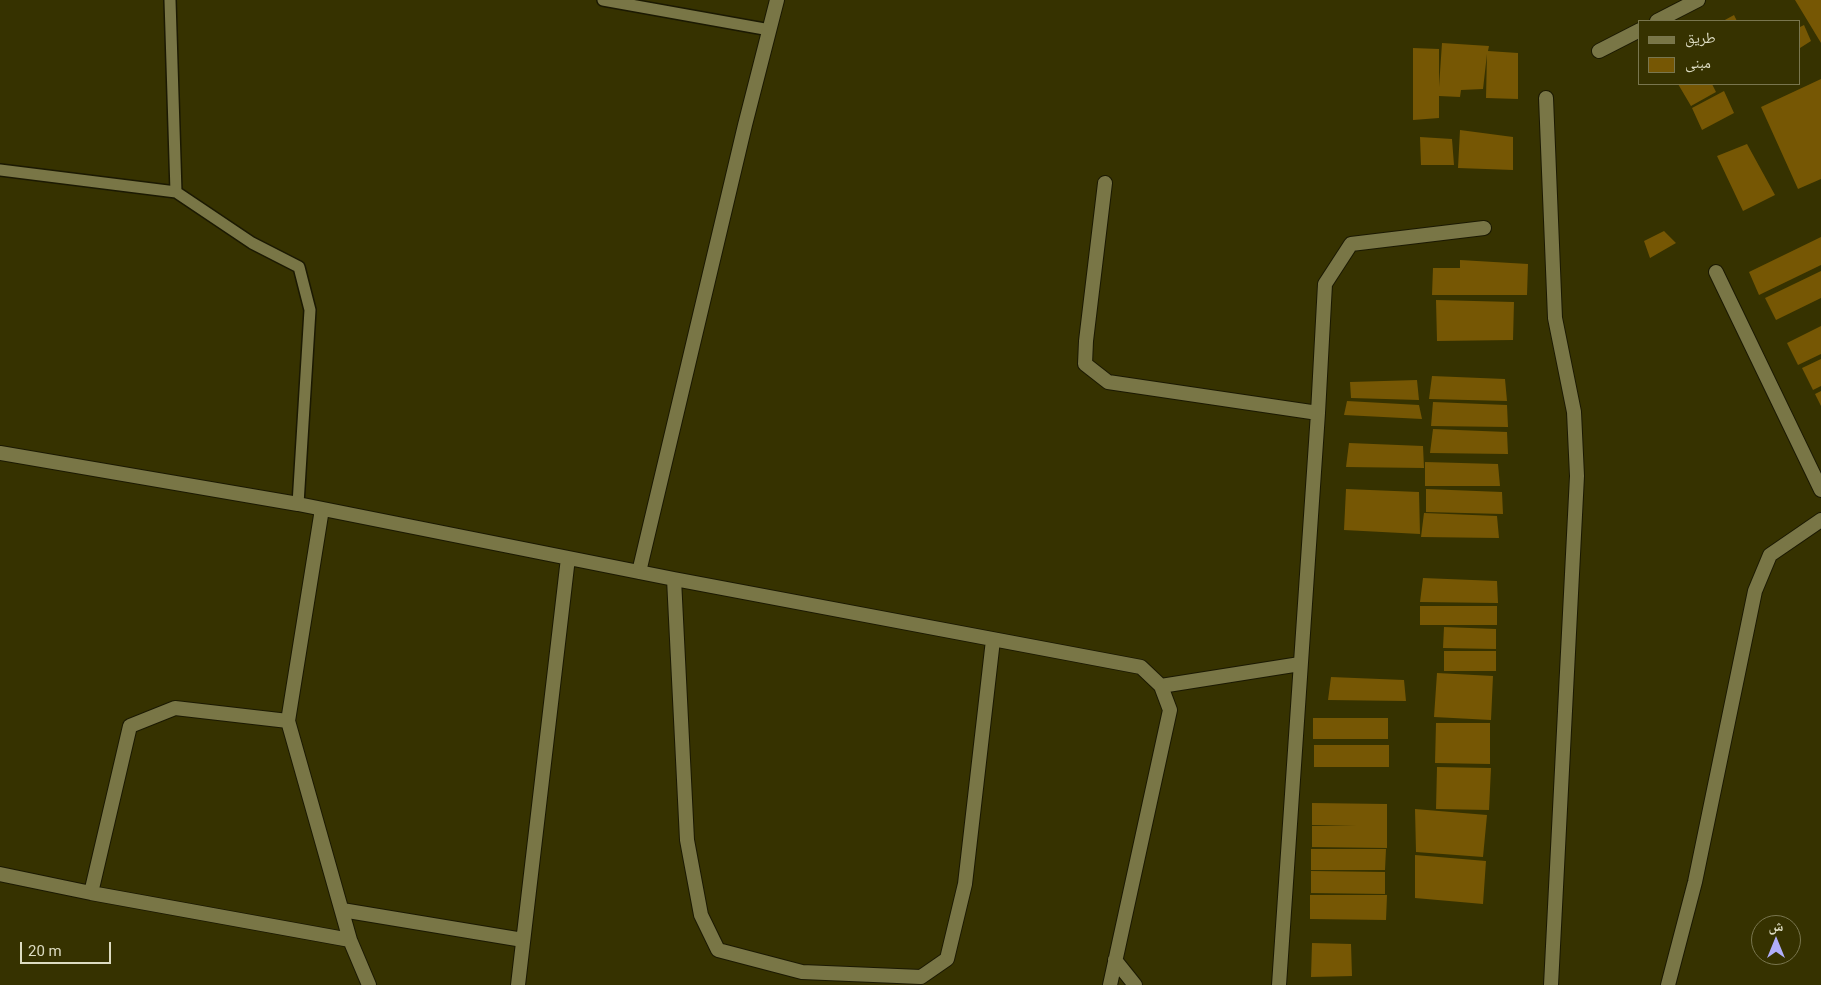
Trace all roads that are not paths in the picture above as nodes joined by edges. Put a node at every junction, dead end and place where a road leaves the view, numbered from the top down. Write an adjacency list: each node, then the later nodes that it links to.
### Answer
1 (170, 0): 12 (lane)
2 (603, 0): 6 (lane)
3 (778, 0): 6 (street)
4 (1698, 0): 5 (street)
5 (1659, 20)
6 (770, 30): 22 (street)
7 (1638, 31): 8 (street)
8 (1599, 51)
9 (1546, 98): 39 (street)
10 (0, 170): 12 (lane)
11 (1106, 183): 15 (street)
12 (176, 192): 18 (lane)
13 (1484, 228): 15 (street)
14 (1716, 272): 17 (street)
15 (1318, 414): 25 (street)
16 (0, 453): 18 (street)
17 (1821, 490)
18 (298, 504): 19 (street)
19 (322, 509): 21 (street); 27 (street)
20 (1821, 520): 40 (street)
21 (568, 558): 22 (street); 32 (street)
22 (639, 572): 23 (street)
23 (674, 579): 24 (street); 24 (street)
24 (993, 640): 26 (street)
25 (1300, 664): 26 (street); 38 (street)
26 (1161, 686): 33 (street)
27 (288, 720): 29 (street); 30 (street)
28 (0, 874): 29 (street)
29 (91, 893): 31 (street)
30 (342, 910): 31 (street); 32 (street)
31 (350, 940): 34 (street)
32 (523, 940): 35 (street)
33 (1115, 960): 36 (street); 37 (street)
34 (369, 985)
35 (518, 985)
36 (1110, 985)
37 (1135, 985)
38 (1279, 985)
39 (1552, 985)
40 (1668, 985)

